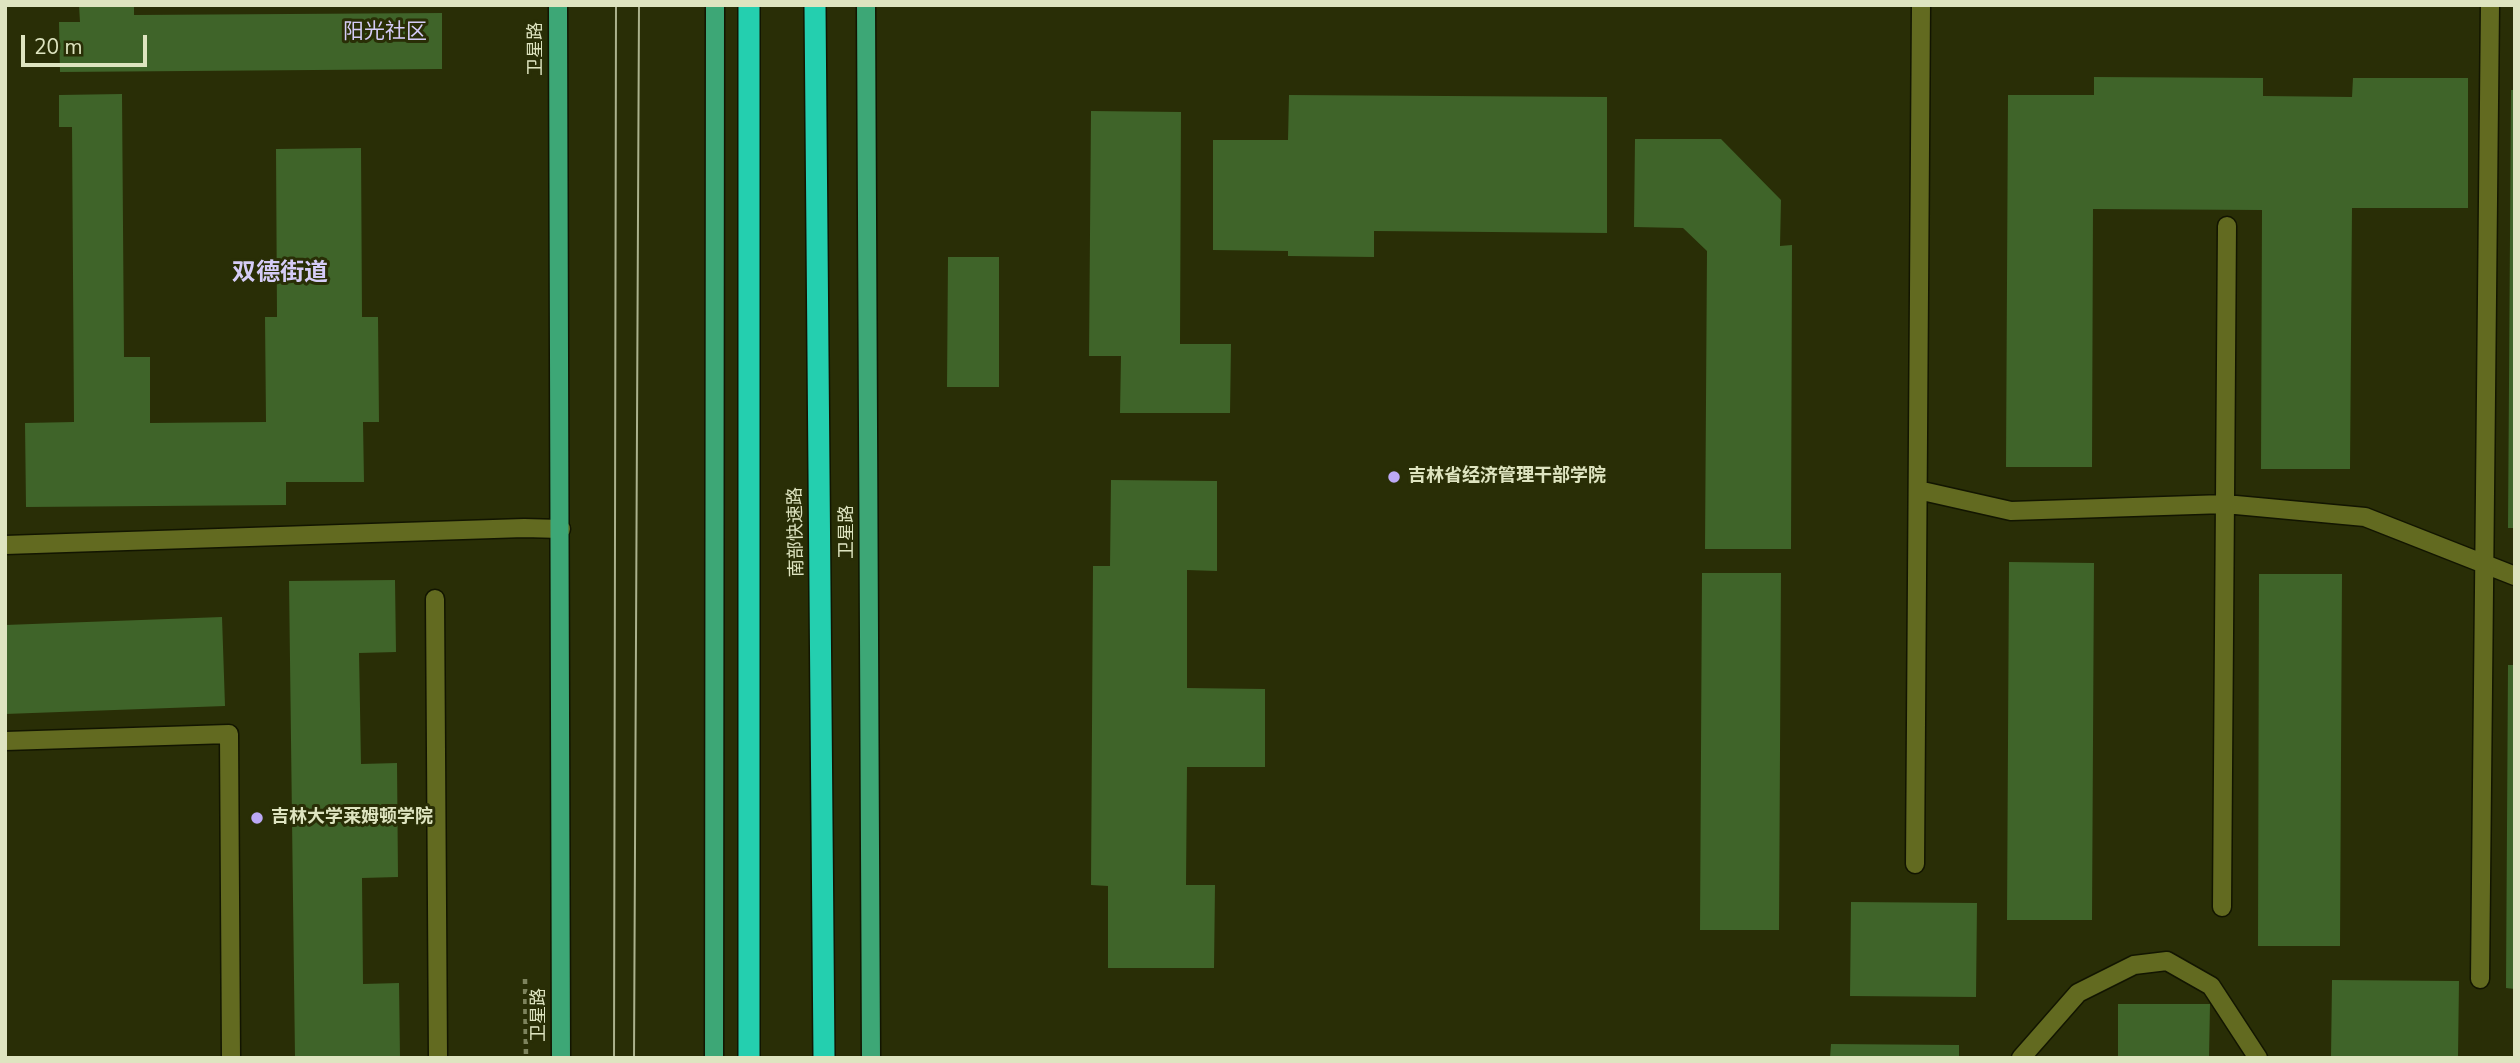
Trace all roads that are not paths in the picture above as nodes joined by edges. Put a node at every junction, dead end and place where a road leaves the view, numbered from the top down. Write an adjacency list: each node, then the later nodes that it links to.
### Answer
1 (558, 5): 11 (main road, 卫星路)
2 (715, 5): 23 (main road)
3 (749, 5): 24 (highway)
4 (815, 5): 25 (highway, 南部快速路)
5 (866, 5): 26 (main road, 卫星路)
6 (1921, 5): 9 (street)
7 (2490, 5): 13 (street)
8 (2227, 226): 10 (street)
9 (1918, 490): 10 (street); 17 (street)
10 (2225, 504): 13 (street); 18 (street)
11 (561, 529): 12 (street); 22 (main road, 卫星路)
12 (5, 545)
13 (2484, 564): 14 (street); 19 (street)
14 (2515, 576)
15 (435, 599): 21 (street)
16 (5, 741): 20 (street)
17 (1915, 864)
18 (2222, 907)
19 (2480, 979)
20 (231, 1058)
21 (438, 1058)
22 (561, 1058)
23 (714, 1058)
24 (749, 1058)
25 (824, 1058)
26 (871, 1058)
27 (2021, 1058): 28 (street)
28 (2259, 1058)

